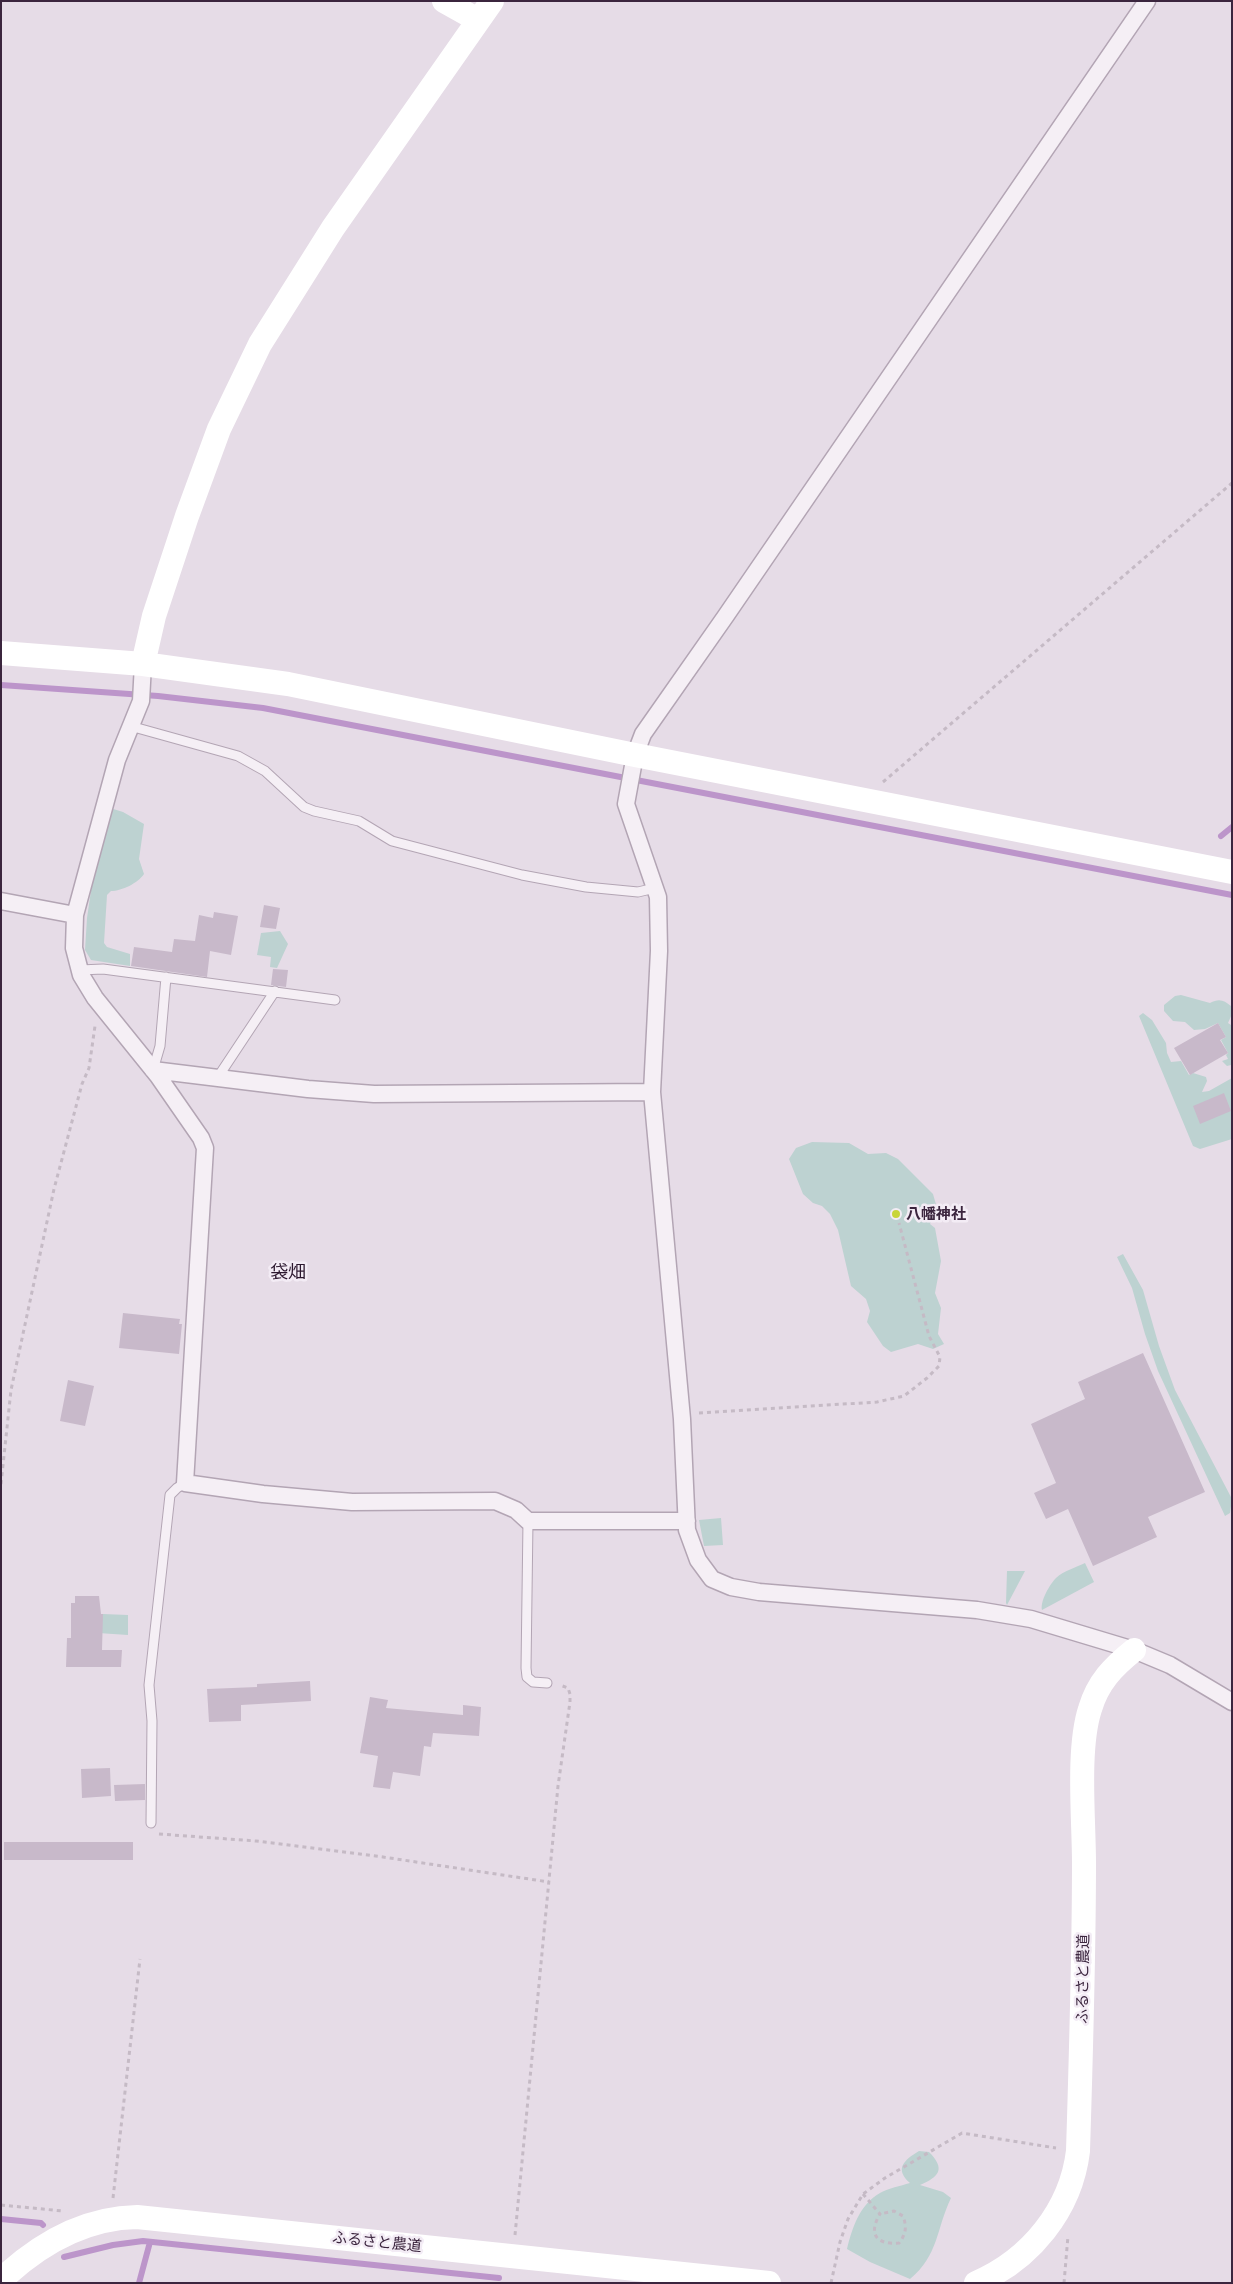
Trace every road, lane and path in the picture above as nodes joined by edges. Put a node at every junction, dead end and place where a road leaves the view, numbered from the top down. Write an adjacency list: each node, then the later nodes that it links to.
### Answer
1 (444, 1): 4 (street)
2 (492, 1): 4 (street)
3 (1147, 1): 9 (street)
4 (478, 20): 7 (street)
5 (1232, 483): 10 (path)
6 (1, 653): 7 (street)
7 (142, 684): 8 (street); 9 (street)
8 (130, 726): 12 (lane); 14 (street)
9 (632, 769): 10 (street); 12 (street)
10 (862, 800): 11 (street)
11 (1232, 872)
12 (655, 888): 22 (street)
13 (1, 901): 14 (street)
14 (75, 915): 15 (street)
15 (80, 970): 16 (lane); 18 (street)
16 (166, 977): 17 (lane); 20 (lane)
17 (275, 991): 19 (lane); 21 (lane)
18 (95, 998): 20 (street); 26 (path)
19 (335, 1000)
20 (153, 1070): 21 (street); 25 (street)
21 (218, 1077): 22 (street)
22 (652, 1092): 24 (street)
23 (899, 1223): 24 (path)
24 (681, 1414): 28 (street)
25 (186, 1483): 27 (street); 32 (lane)
26 (1, 1484)
27 (528, 1521): 28 (street); 30 (lane)
28 (687, 1521): 29 (street)
29 (1134, 1650): 31 (street); 35 (street, ふるさと農道)
30 (547, 1683): 33 (path)
31 (1232, 1702)
32 (151, 1823): 33 (path)
33 (549, 1882): 40 (path)
34 (140, 1959): 39 (path)
35 (1078, 2151): 36 (path); 44 (street, ふるさと農道)
36 (863, 2194): 38 (path); 43 (path)
37 (1, 2205): 39 (path)
38 (880, 2214): 38 (path)
39 (102, 2221): 40 (street, ふるさと農道); 41 (street, ふるさと農道)
40 (513, 2257): 42 (street, ふるさと農道)
41 (1, 2280)
42 (769, 2283)
43 (832, 2283)
44 (976, 2283)

